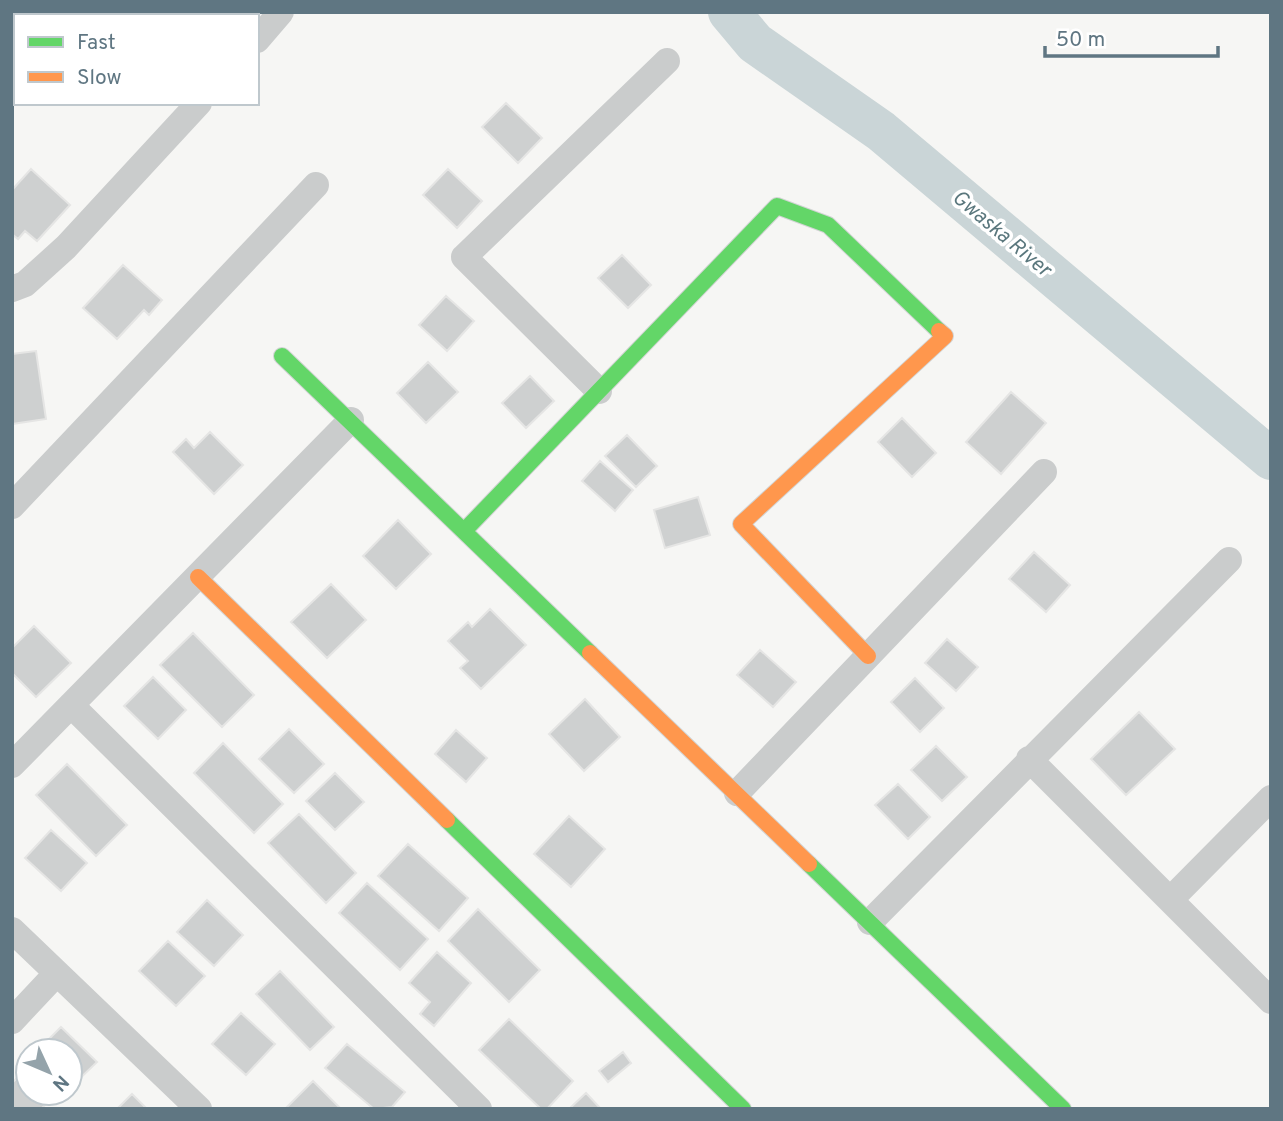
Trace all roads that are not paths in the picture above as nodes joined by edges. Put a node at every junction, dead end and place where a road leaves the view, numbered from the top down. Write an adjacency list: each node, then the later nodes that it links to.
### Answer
1 (281, 12): 2 (street)
2 (259, 38)
3 (667, 61): 8 (street)
4 (197, 105): 6 (street)
5 (316, 185): 11 (street)
6 (12, 289)
7 (282, 356): 9 (street)
8 (599, 391): 12 (street); 15 (street)
9 (351, 420): 12 (street); 14 (street)
10 (1044, 472): 15 (street)
11 (12, 506)
12 (465, 530): 19 (street)
13 (1229, 560): 17 (street)
14 (198, 577): 16 (street); 29 (street)
15 (868, 656): 19 (street)
16 (71, 705): 18 (street); 28 (street)
17 (1030, 760): 21 (street); 22 (street)
18 (12, 765)
19 (737, 793): 22 (street)
20 (1271, 798): 21 (street)
21 (1170, 900): 25 (street)
22 (870, 922): 30 (street)
23 (12, 930): 24 (street)
24 (57, 974): 26 (street); 27 (street)
25 (1271, 1001)
26 (12, 1021)
27 (199, 1109)
28 (480, 1109)
29 (743, 1109)
30 (1063, 1109)

